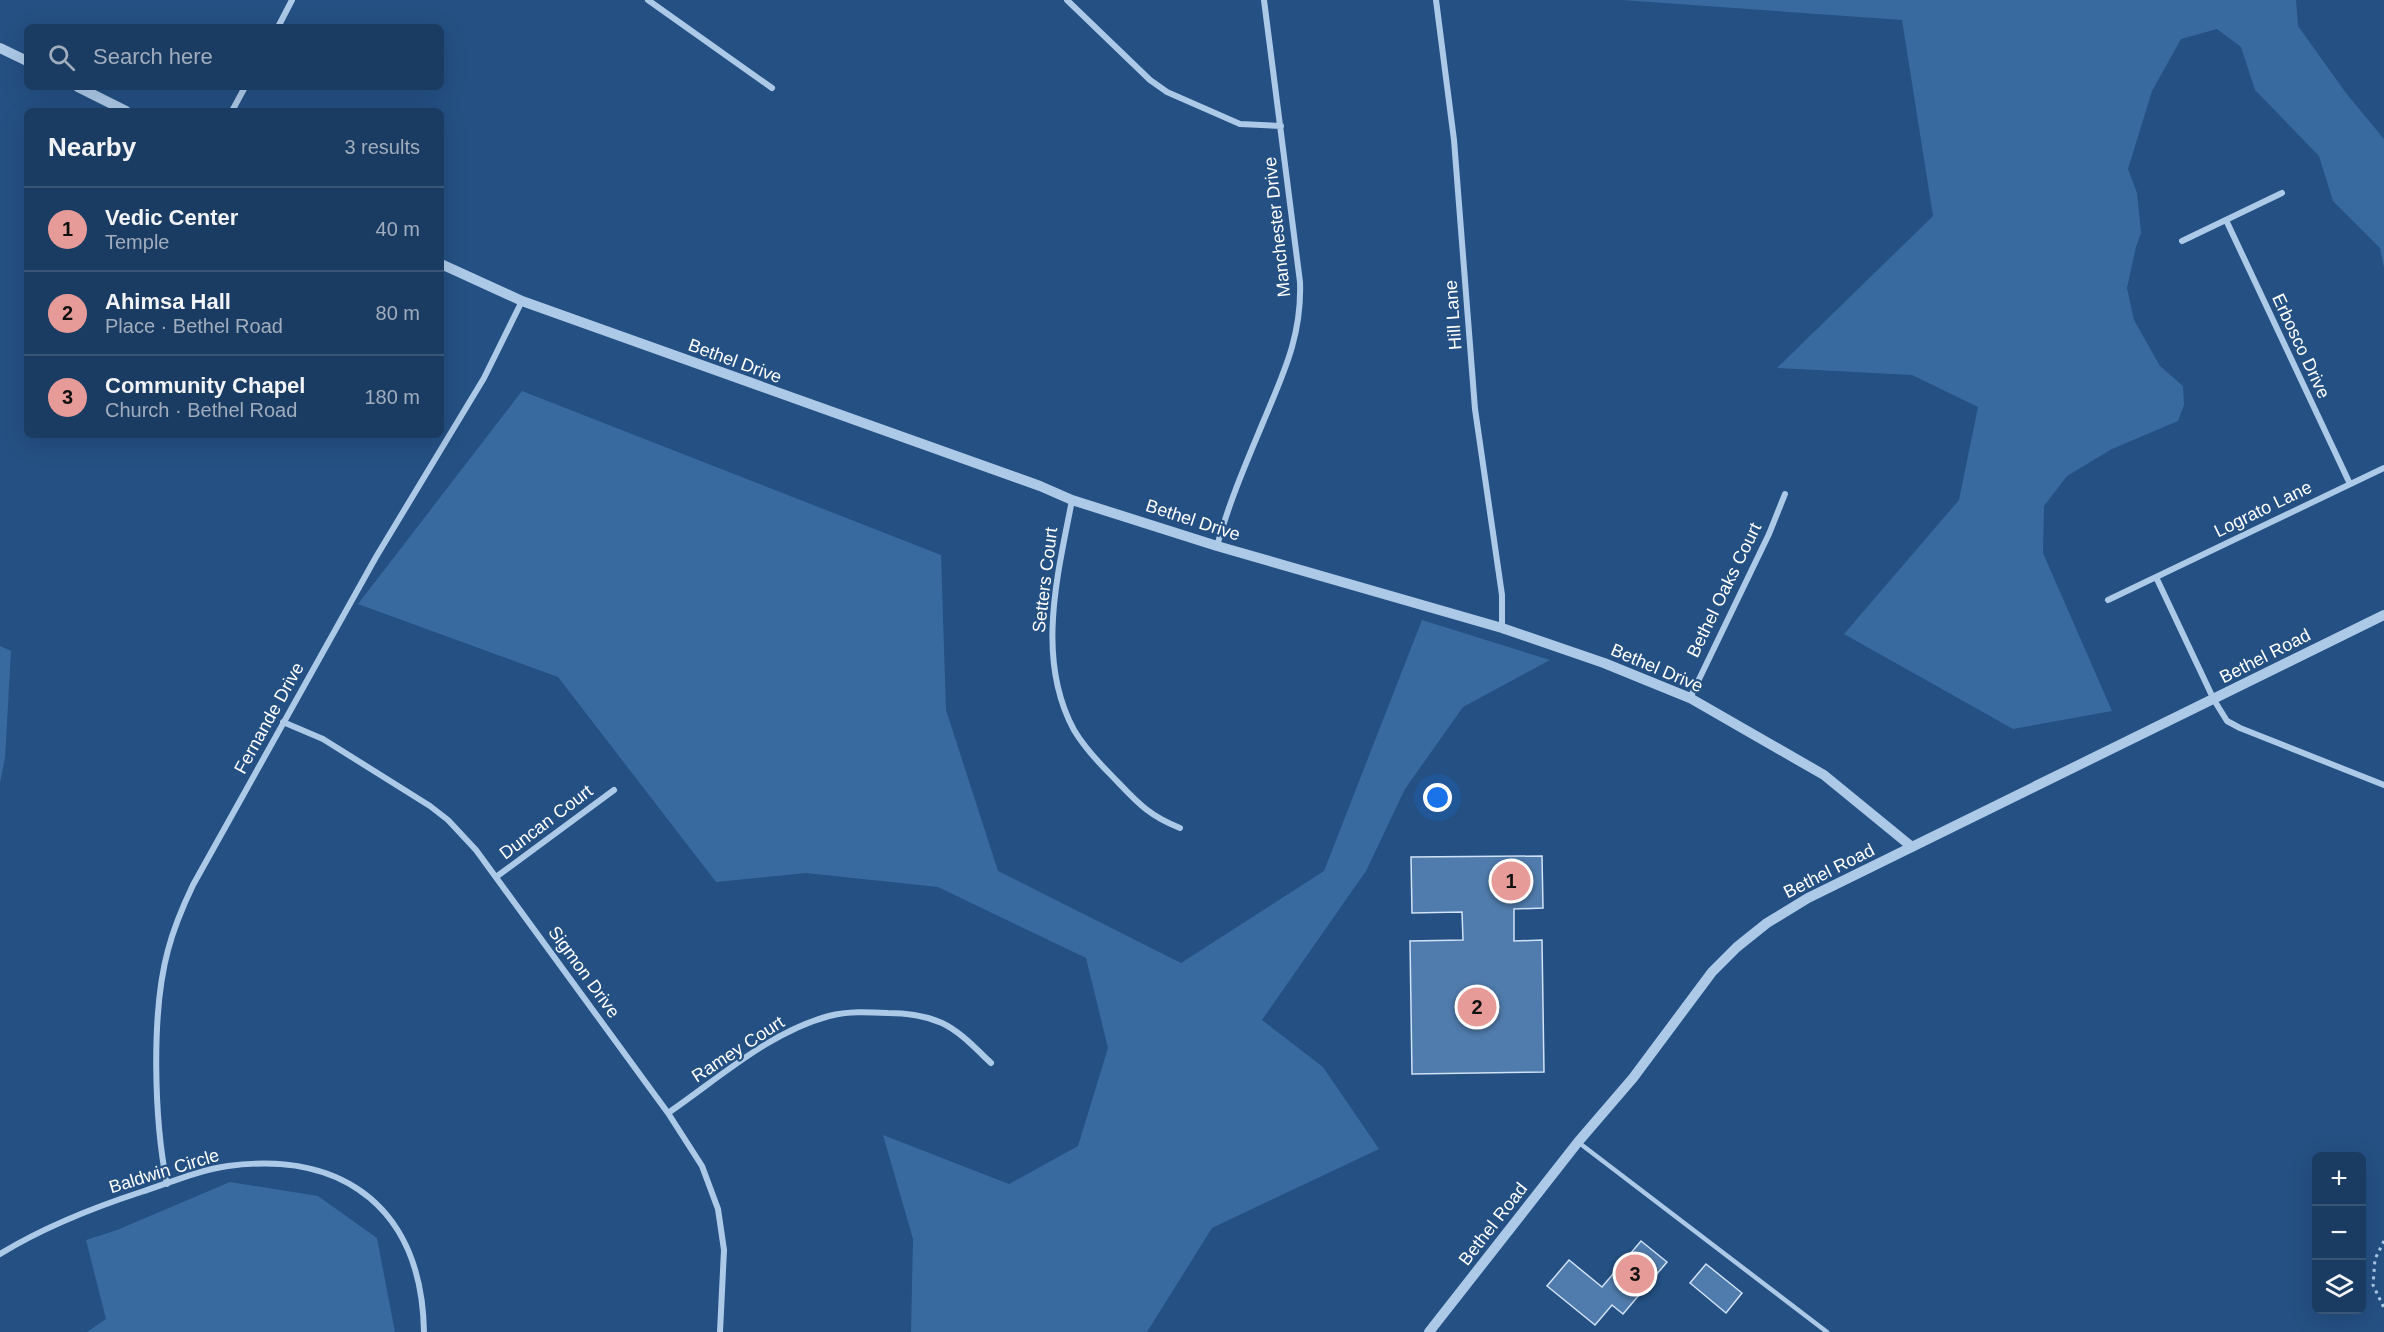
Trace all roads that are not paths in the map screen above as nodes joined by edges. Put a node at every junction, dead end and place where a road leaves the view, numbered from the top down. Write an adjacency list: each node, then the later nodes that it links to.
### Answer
1 (292, 0): 6 (street)
2 (648, 0): 9 (street)
3 (1067, 0): 14 (street)
4 (1264, 0): 14 (street, Manchester Drive)
5 (1436, 0): 28 (street, Hill Lane)
6 (280, 24)
7 (0, 48): 8 (street)
8 (24, 60)
9 (772, 88)
10 (84, 90): 12 (street)
11 (243, 90): 13 (street)
12 (120, 108)
13 (234, 108)
14 (1281, 126): 24 (street, Manchester Drive)
15 (2282, 193): 16 (street)
16 (2226, 220): 17 (street); 21 (street, Erbosco Drive)
17 (2182, 241)
18 (444, 265): 19 (street, Bethel Drive)
19 (522, 301): 23 (street, Bethel Drive); 31 (street, Fernande Drive)
20 (2384, 468): 21 (street, Lograto Lane)
21 (2350, 484): 25 (street, Lograto Lane)
22 (1785, 494): 29 (street, Bethel Oaks Court)
23 (1072, 500): 24 (street, Bethel Drive); 34 (street, Setters Court)
24 (1217, 546): 28 (street, Bethel Drive)
25 (2156, 577): 26 (street, Lograto Lane); 30 (street)
26 (2108, 600)
27 (2384, 615): 30 (street, Bethel Road)
28 (1502, 628): 29 (street, Bethel Drive)
29 (1690, 698): 35 (street, Bethel Drive)
30 (2214, 700): 32 (street); 35 (street, Bethel Road)
31 (283, 722): 36 (street, Sigmon Drive); 40 (street, Fernande Drive)
32 (2384, 785)
33 (614, 790): 36 (street, Duncan Court)
34 (1180, 828)
35 (1912, 847): 39 (street, Bethel Road)
36 (496, 877): 38 (street, Sigmon Drive)
37 (991, 1063): 38 (street, Ramey Court)
38 (669, 1113): 43 (street, Sigmon Drive)
39 (1578, 1142): 44 (street, Bethel Road); 45 (lane)
40 (167, 1184): 41 (street, Baldwin Circle); 42 (street, Baldwin Circle)
41 (0, 1254)
42 (424, 1332)
43 (720, 1332)
44 (1429, 1332)
45 (1827, 1332)

